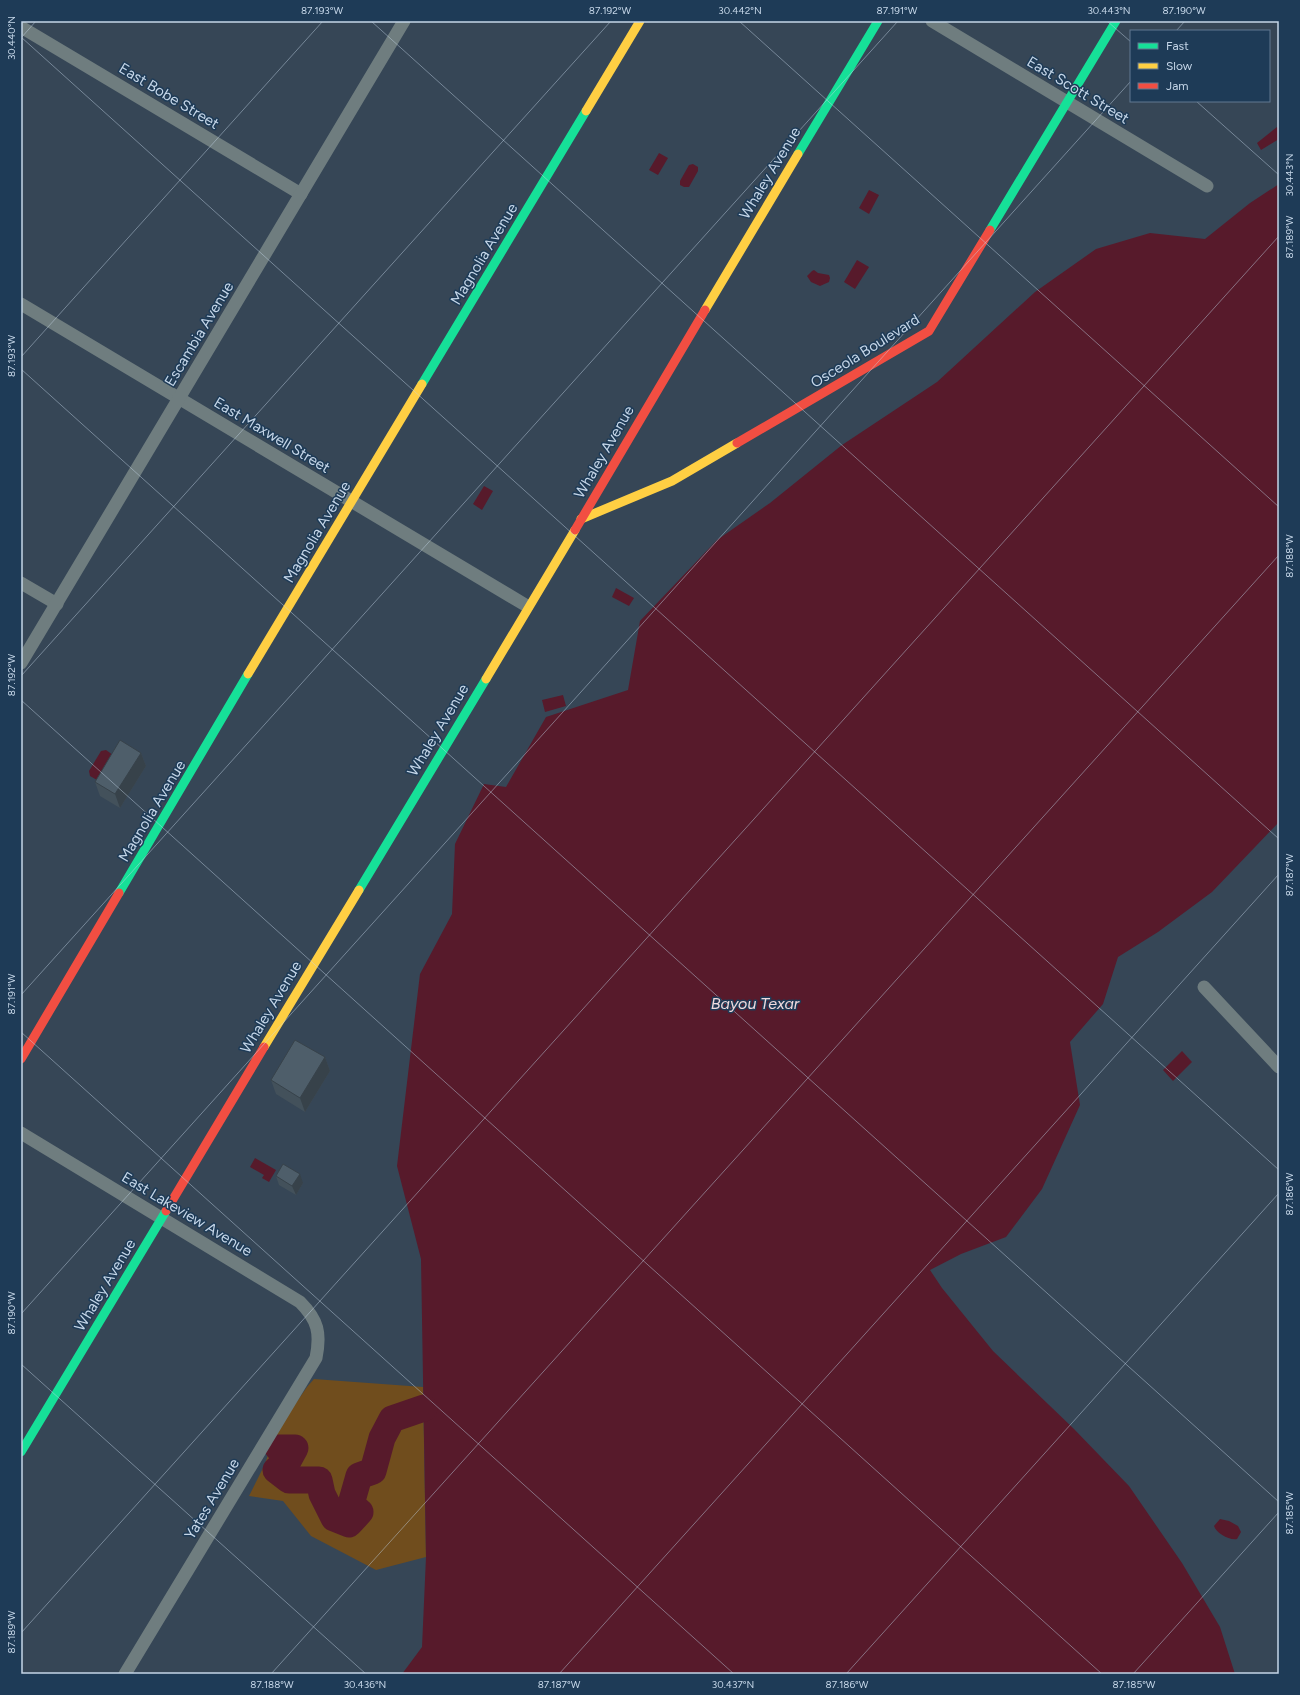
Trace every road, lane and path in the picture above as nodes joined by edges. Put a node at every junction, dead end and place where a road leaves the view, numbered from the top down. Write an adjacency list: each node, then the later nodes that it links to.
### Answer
1 (404, 21): 9 (street, Escambia Avenue)
2 (640, 21): 12 (street, Magnolia Avenue)
3 (878, 21): 13 (street, Whaley Avenue)
4 (932, 21): 7 (street, East Scott Street)
5 (1116, 21): 7 (street)
6 (23, 26): 9 (street, East Bobe Street)
7 (1068, 102): 8 (street, East Scott Street); 13 (street, Osceola Boulevard)
8 (1207, 186)
9 (301, 194): 11 (street, Escambia Avenue)
10 (21, 304): 11 (street, East Maxwell Street)
11 (179, 398): 12 (street, East Maxwell Street); 15 (street, Escambia Avenue)
12 (351, 501): 16 (street, East Maxwell Street); 19 (street, Magnolia Avenue)
13 (581, 519): 16 (street, Whaley Avenue)
14 (21, 582): 15 (street)
15 (57, 604): 17 (street, Escambia Avenue)
16 (527, 606): 22 (street, Whaley Avenue)
17 (21, 663)
18 (1204, 987): 20 (street)
19 (21, 1059)
20 (1279, 1067)
21 (21, 1134): 22 (street, East Lakeview Avenue)
22 (162, 1218): 23 (street, East Lakeview Avenue); 24 (street, Whaley Avenue)
23 (319, 1338): 25 (street, Yates Avenue)
24 (21, 1452)
25 (125, 1674)

